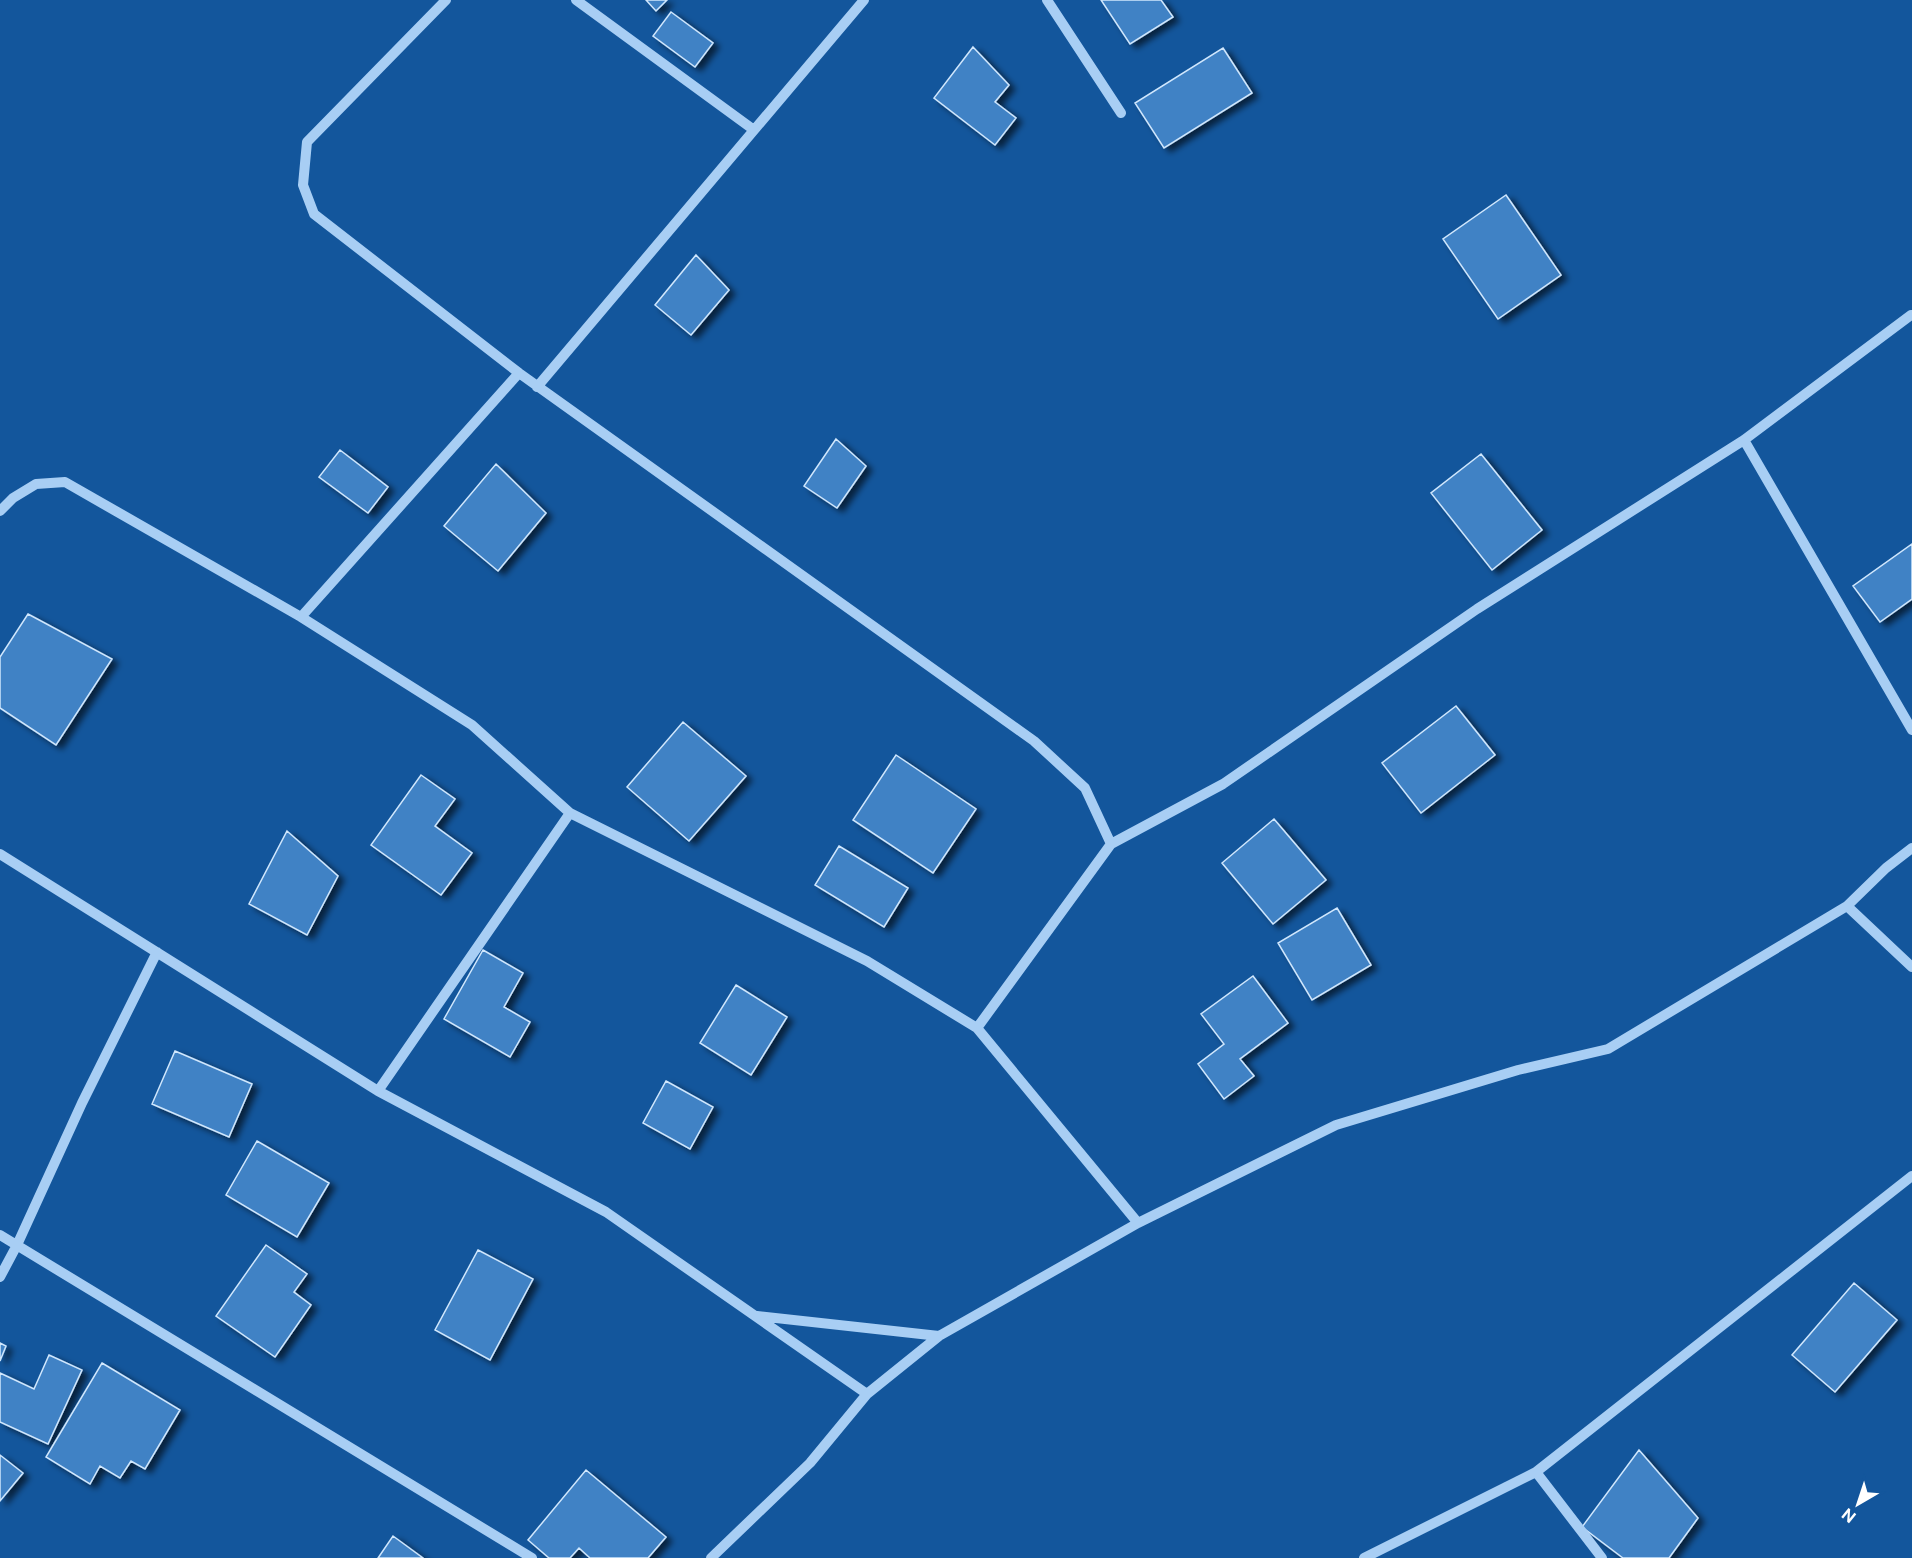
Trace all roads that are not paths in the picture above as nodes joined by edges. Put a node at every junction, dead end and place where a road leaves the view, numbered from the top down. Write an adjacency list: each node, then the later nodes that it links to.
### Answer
1 (446, 0): 8 (street)
2 (576, 0): 6 (street)
3 (864, 0): 6 (street)
4 (1047, 0): 5 (street)
5 (1121, 112)
6 (754, 130): 9 (street)
7 (1911, 315): 10 (street)
8 (519, 373): 9 (street); 12 (street)
9 (537, 387): 15 (street)
10 (1744, 440): 13 (street); 15 (street)
11 (0, 512): 12 (street)
12 (301, 617): 14 (street)
13 (1912, 730)
14 (570, 813): 21 (street); 22 (street)
15 (1111, 844): 21 (street)
16 (1912, 848): 18 (street)
17 (0, 854): 19 (street)
18 (1847, 906): 20 (street); 24 (street)
19 (157, 952): 22 (street); 26 (street)
20 (1912, 967)
21 (977, 1028): 24 (street)
22 (378, 1091): 28 (street)
23 (1912, 1176): 31 (street)
24 (1137, 1223): 29 (street)
25 (0, 1235): 26 (street)
26 (17, 1245): 27 (street); 32 (street)
27 (0, 1277)
28 (755, 1316): 29 (street); 30 (street)
29 (939, 1336): 30 (street)
30 (867, 1394): 33 (street)
31 (1536, 1472): 34 (street); 35 (street)
32 (532, 1558)
33 (711, 1558)
34 (1364, 1558)
35 (1602, 1558)

